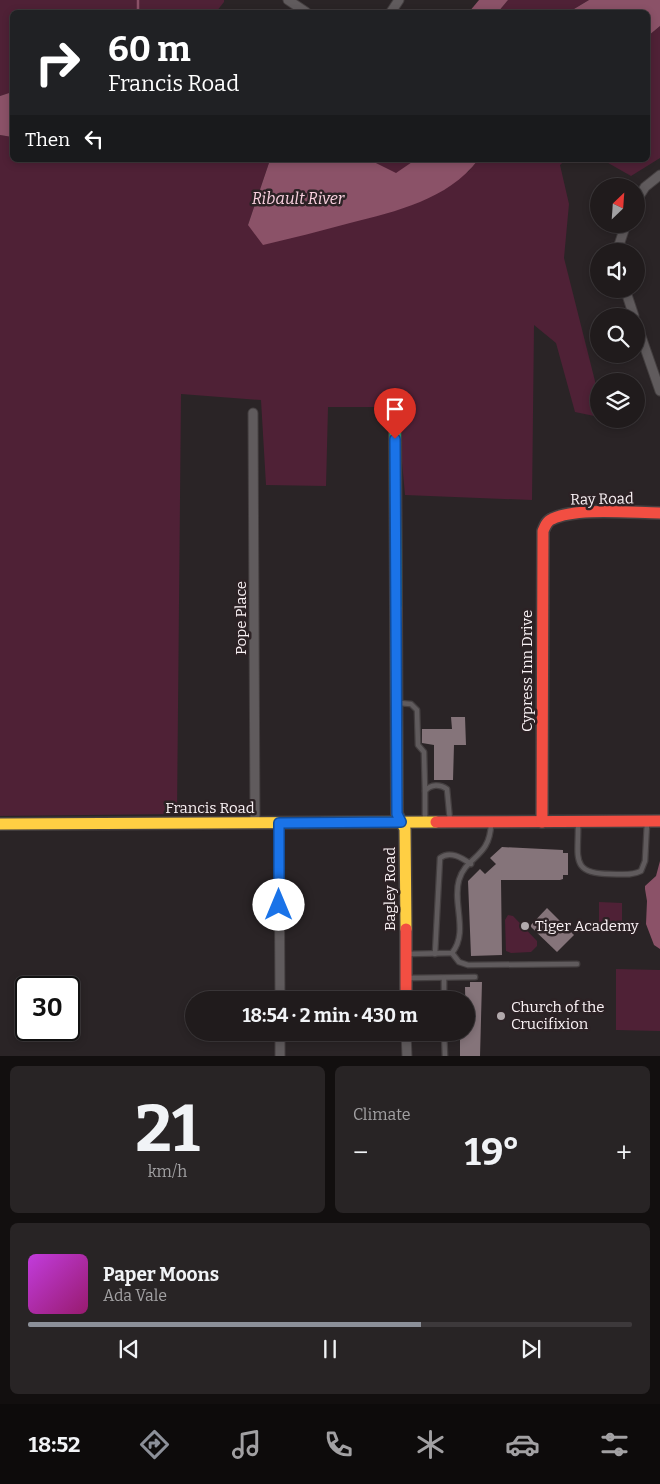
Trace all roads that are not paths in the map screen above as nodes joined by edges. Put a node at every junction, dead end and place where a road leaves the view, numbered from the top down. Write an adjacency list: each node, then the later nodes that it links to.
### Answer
1 (288, 0): 2 (street)
2 (303, 10)
3 (660, 175): 4 (street)
4 (645, 186)
5 (645, 348): 6 (street)
6 (660, 391)
7 (253, 413): 21 (street, Pope Place)
8 (395, 420): 11 (street, Bagley Road)
9 (660, 514): 10 (street, Ray Road)
10 (547, 522): 19 (street, Cypress Inn Drive)
11 (397, 703): 12 (lane); 15 (street, Bagley Road)
12 (425, 791): 16 (lane); 17 (lane)
13 (647, 821): 14 (street, Francis Road); 20 (street, Francis Road); 20 (lane)
14 (660, 821)
15 (401, 822): 16 (street, Francis Road); 22 (street, Francis Road); 26 (street, Bagley Road)
16 (425, 822): 17 (street, Francis Road)
17 (450, 822): 18 (street, Francis Road)
18 (491, 822): 19 (street, Francis Road); 24 (lane)
19 (542, 822): 20 (street, Francis Road)
20 (578, 822)
21 (255, 823): 22 (street, Francis Road); 23 (street, Francis Road)
22 (279, 823): 32 (street)
23 (0, 824)
24 (471, 864): 25 (lane); 27 (lane)
25 (452, 953): 27 (lane); 28 (lane)
26 (406, 954): 27 (lane); 29 (street, Bagley Road)
27 (435, 954)
28 (577, 964)
29 (406, 978): 30 (lane); 33 (street, Bagley Road)
30 (444, 978): 31 (lane); 34 (lane)
31 (475, 978)
32 (280, 991)
33 (406, 991)
34 (444, 991)
35 (280, 1041): 38 (street)
36 (406, 1041): 39 (street)
37 (444, 1041): 40 (lane)
38 (280, 1056)
39 (406, 1056)
40 (444, 1056)

